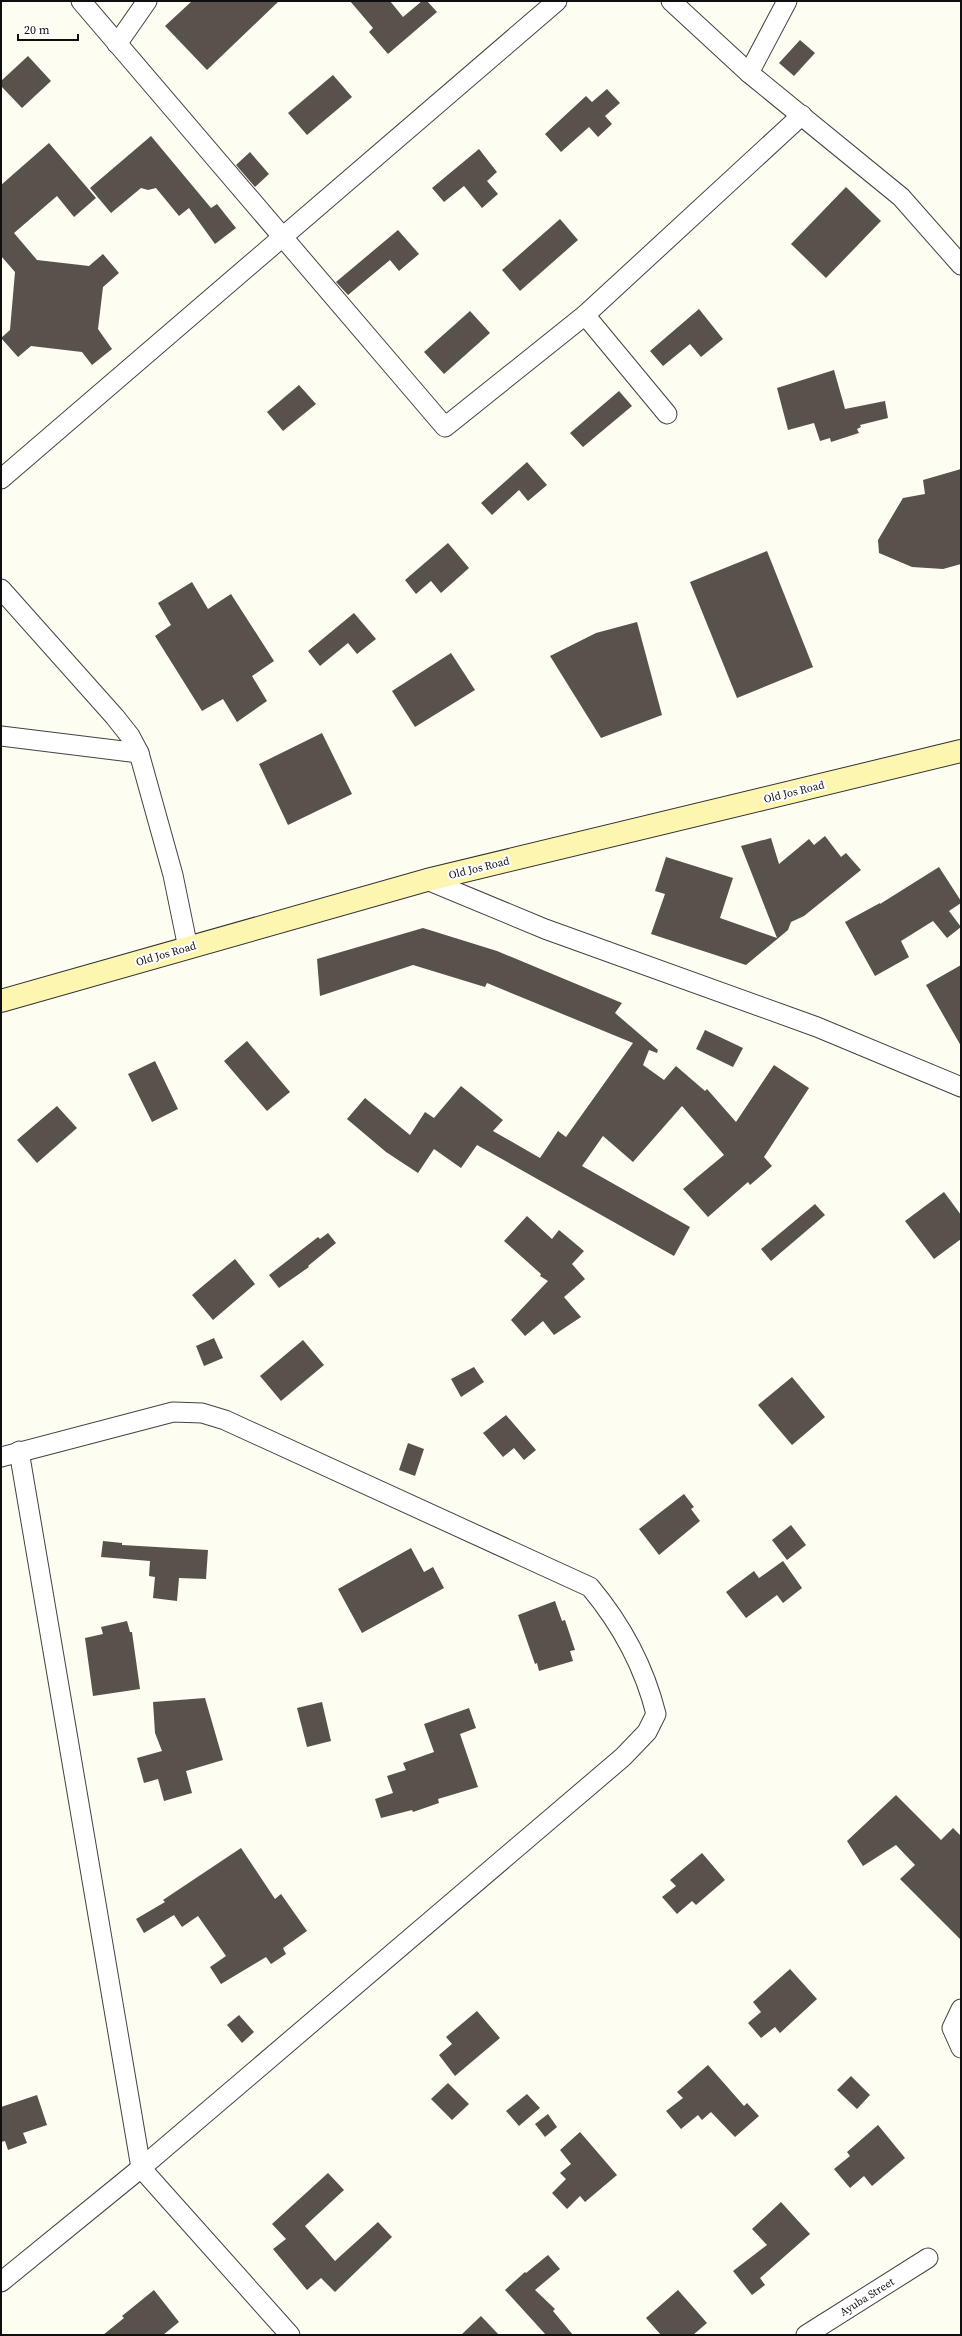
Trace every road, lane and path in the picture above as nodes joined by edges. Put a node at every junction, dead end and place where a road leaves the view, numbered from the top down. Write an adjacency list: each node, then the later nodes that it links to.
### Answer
1 (81, 1): 6 (street)
2 (147, 1): 6 (street)
3 (557, 1): 9 (street)
4 (671, 1): 7 (street)
5 (787, 1): 7 (street)
6 (117, 44): 9 (street)
7 (749, 73): 8 (street)
8 (802, 116): 10 (street); 11 (street)
9 (282, 237): 11 (street); 13 (street)
10 (961, 265)
11 (585, 315): 12 (street)
12 (667, 414)
13 (1, 479)
14 (1, 589): 17 (street)
15 (1, 736): 17 (street)
16 (961, 751): 18 (main road, Old Jos Road)
17 (139, 754): 19 (street)
18 (427, 880): 19 (main road, Old Jos Road); 21 (street)
19 (188, 948): 20 (main road, Old Jos Road)
20 (1, 1001)
21 (961, 1087)
22 (19, 1451): 23 (street); 26 (street); 26 (street)
23 (1, 1457)
24 (961, 2009): 25 (street)
25 (961, 2048)
26 (141, 2168): 28 (street); 29 (street)
27 (928, 2258): 30 (street, Ayuba Street)
28 (1, 2282)
29 (290, 2335)
30 (806, 2335)

